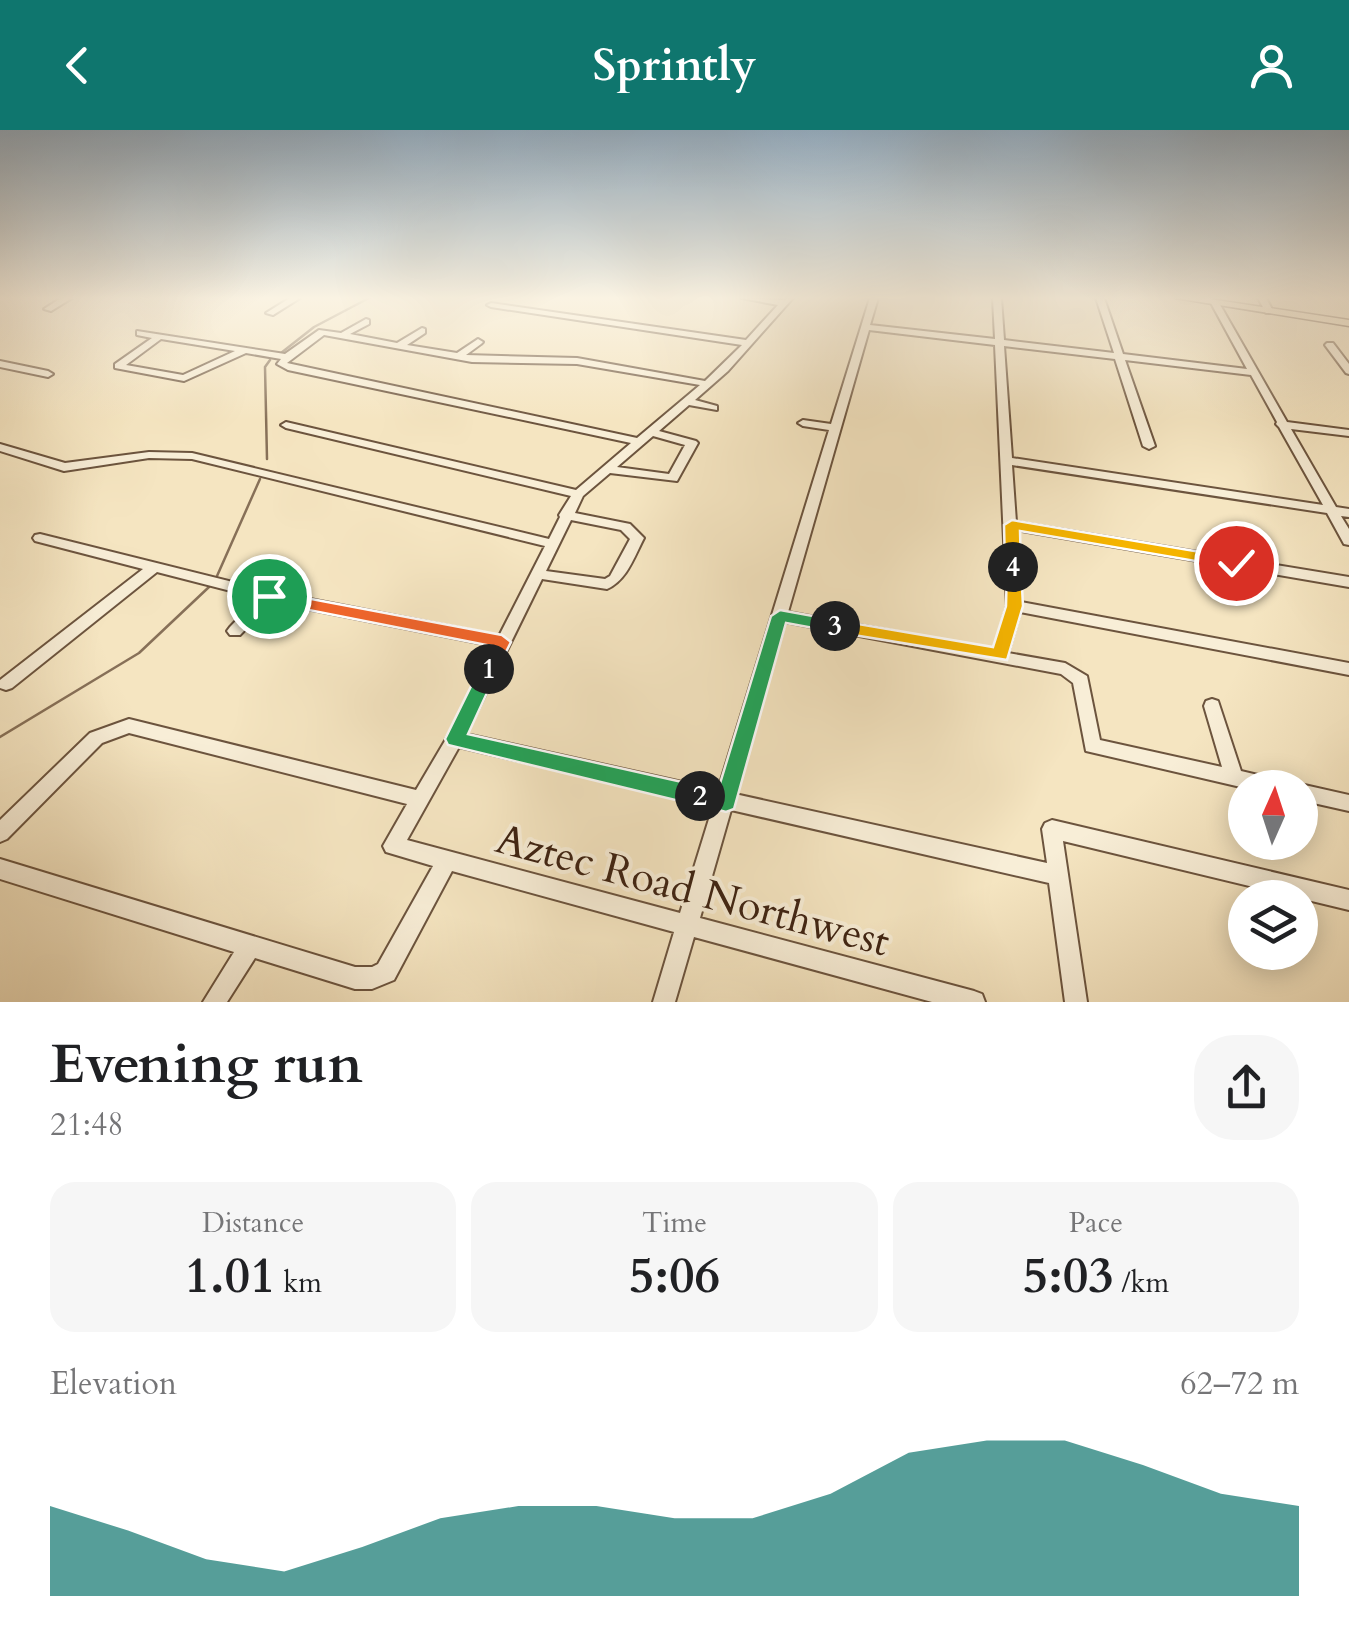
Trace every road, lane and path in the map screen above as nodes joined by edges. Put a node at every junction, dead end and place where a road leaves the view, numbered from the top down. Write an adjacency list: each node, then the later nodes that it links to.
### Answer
1 (155, 339): 18 (street)
2 (161, 339): 18 (street)
3 (313, 339): 20 (street)
4 (361, 339): 17 (street)
5 (411, 339): 17 (street)
6 (721, 339): 14 (street)
7 (754, 339): 14 (street)
8 (862, 339): 34 (street)
9 (960, 339): 15 (street)
10 (1000, 339): 15 (street)
11 (1114, 339): 21 (street)
12 (1234, 339): 25 (street)
13 (478, 342): 19 (street)
14 (750, 343): 28 (street)
15 (1000, 344): 21 (street); 39 (street)
16 (1330, 345): 24 (street)
17 (400, 346): 19 (street)
18 (243, 351): 20 (street)
19 (459, 356): 22 (street)
20 (287, 357): 36 (street)
21 (1120, 357): 25 (street); 37 (street)
22 (576, 362): 27 (street); 28 (street)
23 (0, 364): 26 (street)
24 (1349, 371)
25 (1251, 372): 32 (street)
26 (48, 374)
27 (567, 378)
28 (708, 384): 29 (street)
29 (688, 401): 30 (street); 36 (street)
30 (714, 408)
31 (803, 423): 34 (street)
32 (1281, 424): 35 (street); 42 (street)
33 (286, 425): 41 (street)
34 (836, 428): 54 (street)
35 (1349, 433)
36 (646, 437): 40 (street); 40 (street)
37 (1149, 446)
38 (0, 447): 48 (street)
39 (1008, 461): 42 (street); 45 (street)
40 (606, 469): 41 (street)
41 (578, 494): 44 (street)
42 (1330, 510): 43 (street); 47 (street)
43 (1349, 513)
44 (565, 515): 48 (street); 50 (street)
45 (1012, 525): 51 (street); 53 (street)
46 (40, 538): 49 (street)
47 (1349, 541)
48 (550, 543): 50 (street)
49 (152, 568): 52 (street); 59 (street)
50 (536, 574): 56 (street)
51 (1349, 582)
52 (269, 596): 55 (street); 56 (street)
53 (1014, 606): 57 (street); 58 (street)
54 (780, 616): 57 (street); 66 (street)
55 (234, 631)
56 (502, 642): 61 (street)
57 (1000, 656): 63 (street)
58 (1349, 669)
59 (6, 684)
60 (1212, 706): 62 (street)
61 (455, 739): 65 (street); 66 (street)
62 (1232, 770)
63 (1228, 776)
64 (1318, 796): 67 (street)
65 (419, 799): 68 (street); 69 (street, Aztec Road Northwest)
66 (726, 802): 71 (street); 73 (street)
67 (1349, 803)
68 (0, 833)
69 (446, 863): 73 (street, Aztec Road Northwest); 74 (street)
70 (0, 869): 74 (street)
71 (1055, 875): 72 (street); 78 (street)
72 (1349, 900)
73 (687, 927): 76 (street); 77 (street, Aztec Road Northwest)
74 (251, 945): 75 (street)
75 (214, 1002)
76 (664, 1002)
77 (974, 1002)
78 (1076, 1002)

